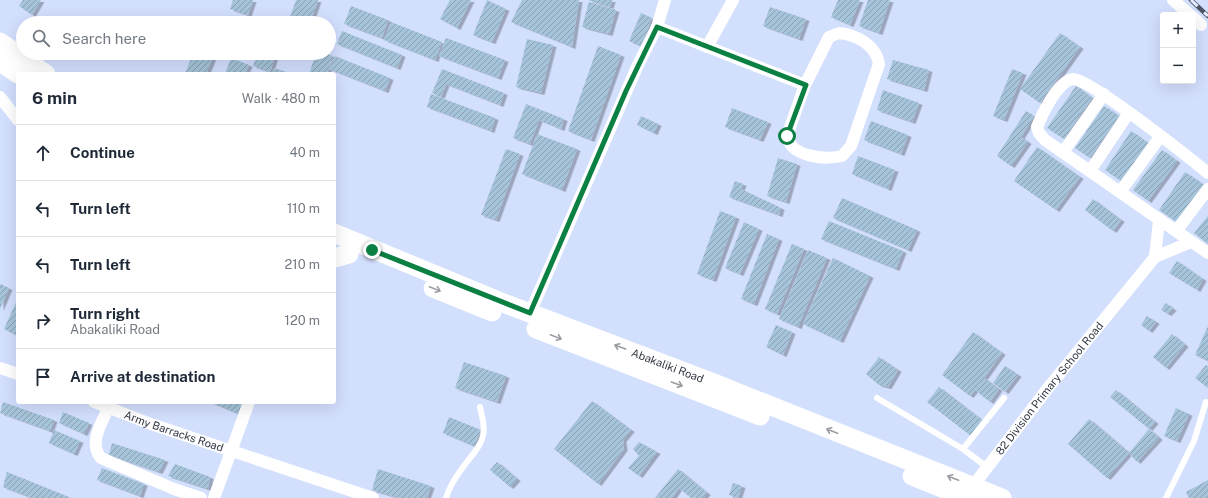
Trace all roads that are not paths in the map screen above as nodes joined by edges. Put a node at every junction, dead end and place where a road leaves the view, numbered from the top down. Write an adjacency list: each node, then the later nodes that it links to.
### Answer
1 (664, 0): 5 (street)
2 (733, 0): 7 (street)
3 (1174, 0): 4 (street)
4 (1187, 12)
5 (657, 27): 7 (street); 31 (street)
6 (0, 42): 8 (main road)
7 (707, 47): 13 (street)
8 (16, 53)
9 (26, 60): 11 (main road)
10 (0, 62): 12 (main road)
11 (43, 72)
12 (16, 73)
13 (806, 85): 13 (street)
14 (1104, 94): 16 (street); 19 (street); 19 (street)
15 (0, 97): 17 (street)
16 (1128, 114): 18 (street); 20 (street)
17 (16, 117)
18 (1160, 137): 21 (street); 23 (street)
19 (1063, 152): 20 (street)
20 (1090, 171): 23 (street)
21 (1208, 173)
22 (1208, 189): 25 (street)
23 (1120, 192): 24 (street)
24 (1159, 221): 25 (street); 30 (street)
25 (1176, 231): 27 (street)
26 (336, 234): 31 (main road, Abakaliki Road)
27 (1191, 242): 29 (street); 30 (street)
28 (339, 253): 44 (main road, Abakaliki Road, one-way to 44)
29 (1208, 253)
30 (1156, 257): 43 (street, 82 Division Primary School Road)
31 (530, 313): 44 (main road, Abakaliki Road, one-way to 31)
32 (0, 368): 33 (street)
33 (16, 373)
34 (877, 398): 41 (lane)
35 (1004, 398): 41 (lane)
36 (1206, 402): 50 (lane)
37 (99, 404): 40 (street, Army Barracks Road)
38 (248, 404): 42 (street, Army Barracks Road)
39 (480, 407): 48 (lane)
40 (108, 408): 42 (street, Army Barracks Road); 45 (street)
41 (963, 449): 43 (lane)
42 (232, 451): 46 (street, Army Barracks Road); 47 (street, Army Barracks Road)
43 (987, 467): 44 (street, 82 Division Primary School Road)
44 (970, 492): 49 (main road, Abakaliki Road)
45 (201, 498)
46 (214, 498)
47 (373, 498)
48 (446, 498)
49 (1002, 498)
50 (1166, 498)

